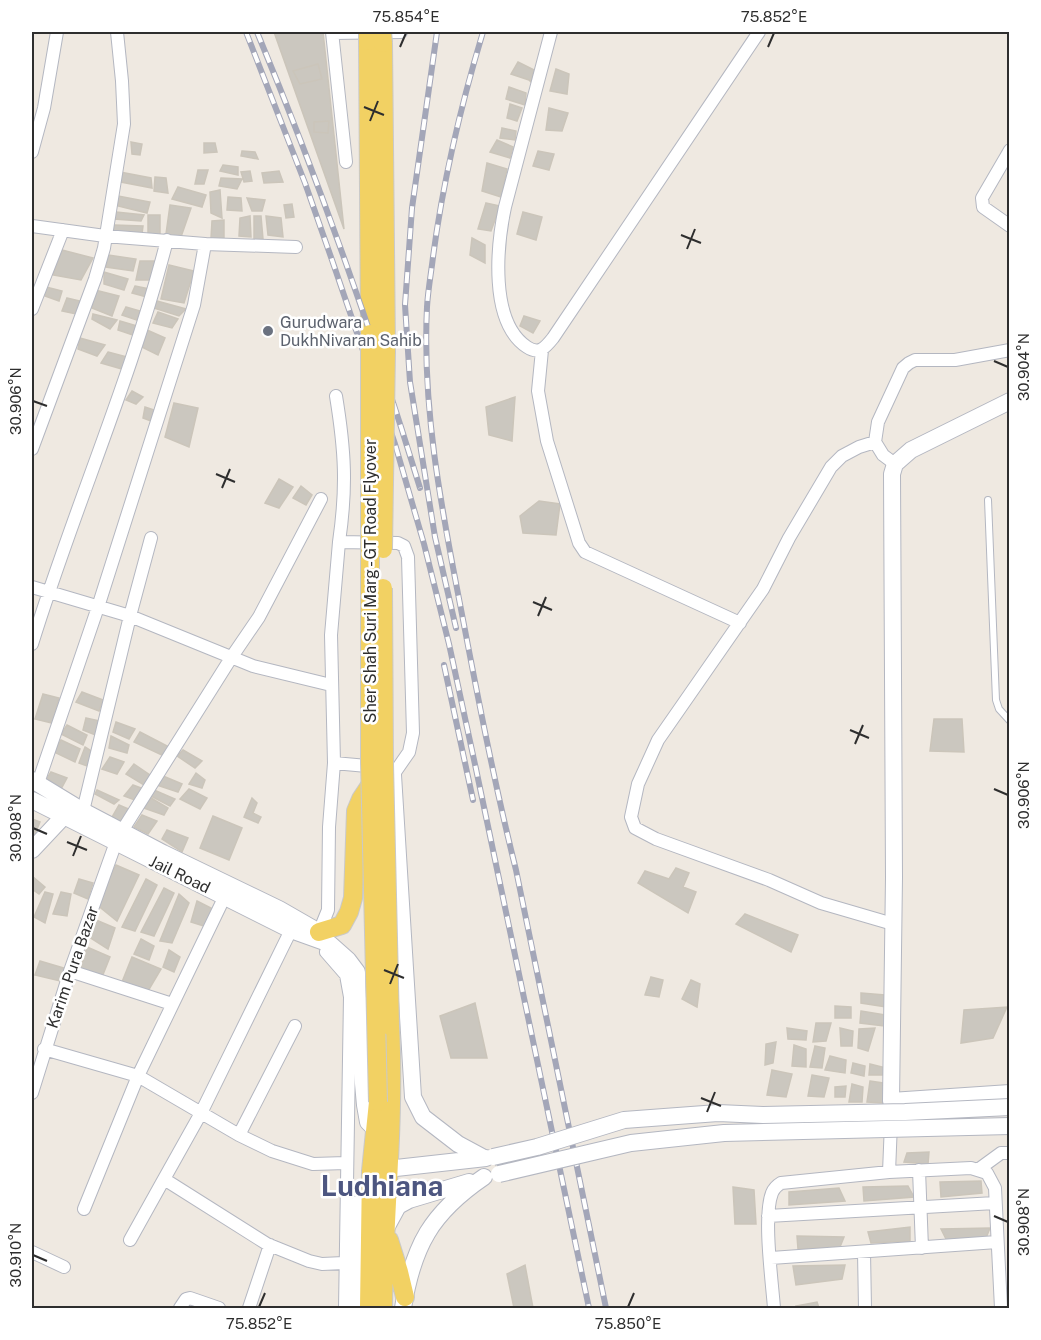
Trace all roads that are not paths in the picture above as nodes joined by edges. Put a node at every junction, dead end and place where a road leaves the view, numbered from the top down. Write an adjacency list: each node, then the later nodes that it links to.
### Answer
1 (57, 32): 10 (street)
2 (117, 32): 15 (street)
3 (332, 32): 6 (street); 11 (street)
4 (368, 32): 43 (main road, Sher Shah Suri Marg - GT Road Flyover, bridge)
5 (382, 32): 57 (main road, Sher Shah Suri Marg - GT Road Flyover, bridge)
6 (401, 32)
7 (551, 32): 20 (street)
8 (759, 32): 20 (street)
9 (1010, 150): 13 (street)
10 (32, 152)
11 (346, 162)
12 (32, 226): 14 (street)
13 (1010, 226)
14 (63, 230): 15 (street); 19 (street)
15 (105, 236): 16 (street); 25 (street)
16 (167, 240): 17 (street); 32 (street)
17 (205, 244): 18 (street); 33 (street)
18 (296, 247)
19 (32, 309)
20 (542, 350): 35 (street)
21 (1010, 350): 24 (street)
22 (336, 396): 30 (street)
23 (1010, 401): 26 (street)
24 (875, 442): 26 (street); 35 (street)
25 (32, 449)
26 (895, 464): 50 (street)
27 (321, 499): 37 (street, Karim Pura Bazar)
28 (988, 500): 39 (lane)
29 (151, 538): 34 (street)
30 (339, 542): 38 (street); 41 (street)
31 (32, 587): 32 (street)
32 (48, 591): 33 (street); 36 (street)
33 (98, 608): 34 (street); 42 (street)
34 (129, 616): 37 (street); 45 (street)
35 (740, 623): 50 (street)
36 (32, 644)
37 (231, 658): 38 (street); 47 (street, Karim Pura Bazar)
38 (331, 685): 40 (street)
39 (1010, 721)
40 (334, 763): 41 (street); 52 (street)
41 (390, 771): 57 (street)
42 (34, 781): 45 (street, Jail Road)
43 (371, 784): 52 (main road); 65 (main road, Sher Shah Suri Marg - GT Road Flyover, bridge)
44 (32, 800): 46 (street, Jail Road)
45 (83, 810): 47 (street, Jail Road)
46 (63, 817): 47 (street, Jail Road); 48 (street)
47 (118, 836): 49 (street, Jail Road); 52 (street, Jail Road); 53 (street, Karim Pura Bazar)
48 (32, 850)
49 (225, 896): 51 (street, Jail Road); 54 (street)
50 (893, 924): 61 (street)
51 (291, 930): 52 (street, Jail Road); 63 (street)
52 (328, 935): 65 (street); 69 (street)
53 (70, 971): 54 (street); 56 (street, Karim Pura Bazar)
54 (172, 1004): 58 (street)
55 (295, 1026): 66 (street)
56 (45, 1049): 58 (street); 59 (street, Karim Pura Bazar)
57 (400, 1053): 68 (street); 71 (main road, Sher Shah Suri Marg - GT Road Flyover)
58 (138, 1076): 63 (street); 80 (street)
59 (32, 1093)
60 (1010, 1093): 61 (street)
61 (891, 1101): 73 (street)
62 (1010, 1107): 68 (street, bridge)
63 (201, 1113): 66 (street); 75 (street)
64 (1010, 1126): 74 (street, bridge)
65 (377, 1131): 71 (main road, Sher Shah Suri Marg - GT Road Flyover)
66 (239, 1135): 69 (street)
67 (1010, 1153): 70 (street)
68 (484, 1158): 71 (street)
69 (346, 1163): 90 (street)
70 (979, 1169): 72 (street); 77 (street)
71 (380, 1170): 76 (main road); 78 (main road); 98 (main road)
72 (919, 1170): 73 (street); 79 (street)
73 (889, 1172): 81 (street)
74 (483, 1178): 76 (street); 82 (street); 92 (street)
75 (164, 1179): 83 (street); 85 (street)
76 (387, 1194): 82 (main road)
77 (995, 1203): 79 (street); 84 (street)
78 (358, 1204): 97 (street)
79 (921, 1207): 81 (street); 86 (street)
80 (84, 1209)
81 (768, 1216): 89 (street)
82 (385, 1230): 92 (main road); 99 (main road)
83 (130, 1240)
84 (997, 1242): 86 (street); 102 (street)
85 (270, 1245): 90 (street); 95 (street)
86 (922, 1248): 88 (street)
87 (32, 1252): 91 (street)
88 (864, 1252): 89 (street); 101 (street)
89 (771, 1258): 100 (street)
90 (344, 1263): 96 (street)
91 (64, 1267)
92 (404, 1303)
93 (180, 1308): 94 (street)
94 (219, 1308)
95 (249, 1308)
96 (345, 1308)
97 (357, 1308)
98 (369, 1308)
99 (383, 1308)
100 (774, 1308)
101 (865, 1308)
102 (1001, 1308)

